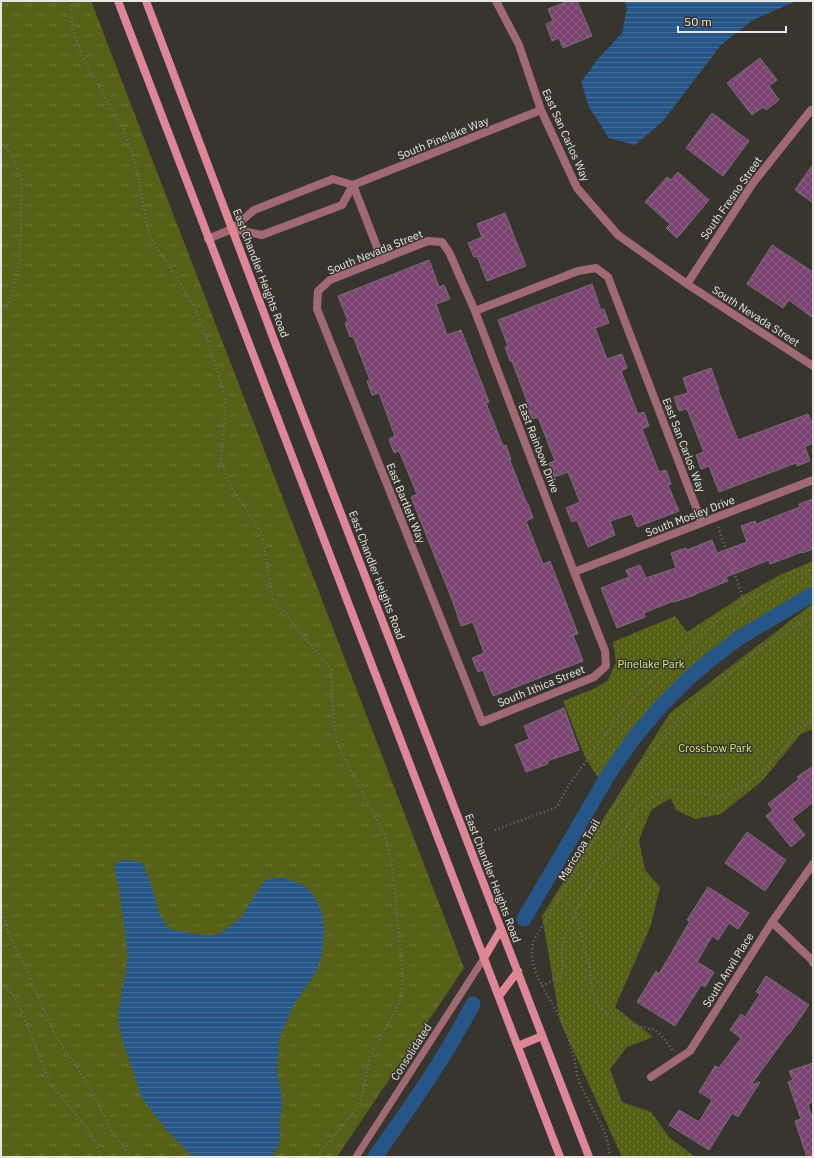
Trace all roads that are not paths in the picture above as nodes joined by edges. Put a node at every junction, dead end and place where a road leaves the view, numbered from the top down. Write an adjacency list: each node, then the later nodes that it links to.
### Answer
1 (118, 1): 8 (main road)
2 (146, 1): 7 (main road, East Chandler Heights Road)
3 (496, 1): 4 (street, East San Carlos Way)
4 (541, 110): 6 (street, South Pinelake Way); 11 (street, East San Carlos Way)
5 (813, 112): 11 (street, South Fresno Street)
6 (352, 185): 7 (street); 7 (street); 10 (street)
7 (232, 229): 8 (street); 22 (main road, East Chandler Heights Road)
8 (208, 239): 23 (main road)
9 (442, 242): 10 (street, South Nevada Street); 13 (street, East Rainbow Drive)
10 (382, 260): 12 (street, South Nevada Street)
11 (687, 284): 14 (street, South Nevada Street)
12 (318, 291): 19 (street, East Bartlett Way)
13 (475, 311): 16 (street, East San Carlos Way); 17 (street, East Rainbow Drive)
14 (813, 366)
15 (813, 480): 16 (street, South Mosley Drive)
16 (702, 523): 17 (street, South Mosley Drive)
17 (574, 572): 18 (street, East Rainbow Drive)
18 (606, 666): 19 (street, South Ithica Street)
19 (482, 722)
20 (813, 864): 21 (street, South Anvil Place)
21 (772, 922): 24 (street); 29 (street, South Anvil Place)
22 (501, 929): 23 (main road); 25 (main road, East Chandler Heights Road)
23 (484, 958): 26 (main road); 30 (lane, Consolidated)
24 (813, 963)
25 (518, 971): 26 (main road); 27 (main road, East Chandler Heights Road)
26 (499, 996): 28 (main road)
27 (542, 1036): 28 (main road); 32 (main road, East Chandler Heights Road)
28 (518, 1046): 31 (main road)
29 (651, 1077)
30 (356, 1157)
31 (560, 1157)
32 (589, 1157)

